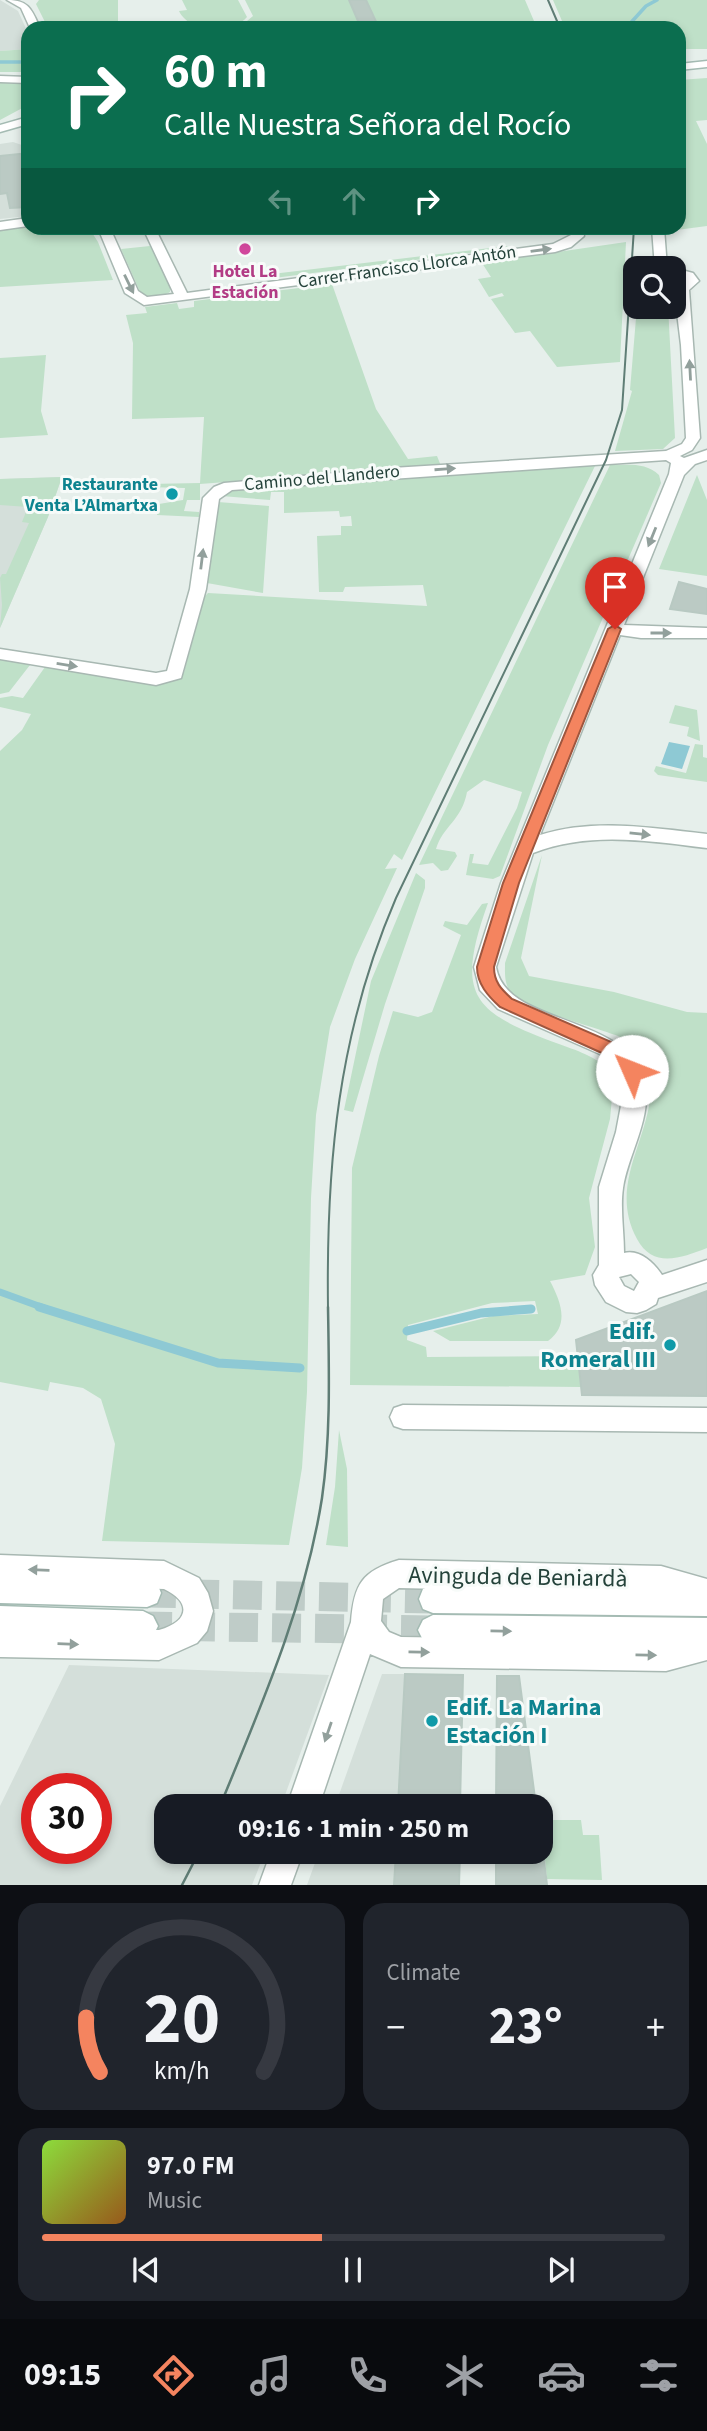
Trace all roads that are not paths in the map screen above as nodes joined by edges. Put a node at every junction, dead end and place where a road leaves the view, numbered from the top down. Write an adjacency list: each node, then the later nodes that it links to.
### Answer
1 (12, 0): 2 (street)
2 (26, 3): 3 (street)
3 (32, 21)
4 (707, 57): 5 (street)
5 (686, 59)
6 (707, 64): 7 (street)
7 (686, 66)
8 (0, 78): 9 (street)
9 (21, 78)
10 (21, 122): 11 (street)
11 (0, 129)
12 (0, 135): 13 (street)
13 (21, 136)
14 (21, 223): 15 (street)
15 (0, 226)
16 (107, 235): 23 (street, one-way to 23)
17 (152, 235): 23 (street)
18 (578, 235): 23 (street, Carrer Francisco Llorca Antón, one-way to 18)
19 (659, 235): 20 (street)
20 (660, 256)
21 (705, 274): 22 (street)
22 (686, 282)
23 (182, 297)
24 (686, 319): 25 (street, one-way to 24)
25 (693, 438): 26 (street); 27 (street)
26 (707, 454): 28 (street)
27 (669, 455): 28 (street); 31 (street, Camino del Llandero, one-way to 27)
28 (677, 474): 29 (street, one-way to 29)
29 (615, 629): 30 (street, one-way to 30); 32 (street)
30 (707, 633)
31 (0, 654)
32 (542, 810): 33 (street); 35 (street)
33 (572, 833): 34 (street, one-way to 34); 35 (street)
34 (707, 841)
35 (527, 848): 36 (street)
36 (707, 1271)
37 (403, 1417): 38 (street)
38 (707, 1420)
39 (0, 1569): 50 (street, one-way to 39)
40 (0, 1589): 42 (street)
41 (707, 1593): 46 (street, Avinguda de Beniardà)
42 (147, 1594)
43 (433, 1599): 44 (street, Avinguda de Beniardà)
44 (707, 1602)
45 (0, 1621): 47 (street)
46 (366, 1622): 51 (street, one-way to 51); 52 (street, Avinguda de Beniardà, one-way to 52)
47 (143, 1626)
48 (433, 1630): 49 (street, one-way to 49)
49 (707, 1633)
50 (0, 1642)
51 (707, 1645)
52 (307, 1794)
53 (283, 1864): 54 (street)
54 (275, 1885)

